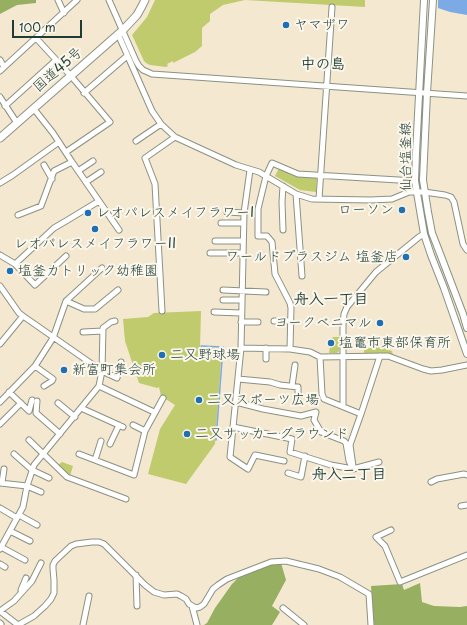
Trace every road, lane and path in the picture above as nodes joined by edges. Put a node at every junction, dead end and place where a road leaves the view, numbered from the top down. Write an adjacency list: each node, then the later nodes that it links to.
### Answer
1 (58, 0): 8 (street)
2 (77, 0): 8 (street)
3 (109, 0): 9 (street)
4 (145, 0): 9 (highway, 国道45号)
5 (424, 0): 18 (main road, 仙台塩釜線)
6 (433, 0): 19 (main road, 仙台塩釜線)
7 (332, 7): 16 (street)
8 (64, 13): 10 (street)
9 (120, 32): 11 (street); 15 (highway, 国道45号); 16 (street)
10 (36, 38): 13 (street); 14 (street)
11 (127, 56): 17 (street); 25 (street)
12 (0, 60): 14 (street)
13 (56, 60): 15 (street); 22 (street)
14 (2, 68)
15 (71, 76): 17 (street); 23 (highway, 国道45号)
16 (327, 86): 18 (street); 37 (street)
17 (84, 93): 30 (street)
18 (419, 93): 19 (street); 40 (main road, 仙台塩釜線)
19 (427, 94): 20 (street); 45 (main road, 仙台塩釜線)
20 (467, 96)
21 (0, 97): 22 (street)
22 (5, 106): 24 (street)
23 (34, 109): 24 (highway, 国道45号); 29 (street)
24 (17, 123): 27 (highway, 国道45号)
25 (161, 124): 26 (street); 28 (street)
26 (175, 137): 34 (street); 75 (street)
27 (0, 138)
28 (136, 141)
29 (59, 142): 30 (street); 42 (street)
30 (66, 152): 32 (street)
31 (93, 161): 35 (street)
32 (72, 162): 35 (street); 39 (street)
33 (44, 165): 39 (street)
34 (250, 170): 38 (street); 50 (street)
35 (78, 171): 41 (street)
36 (100, 172): 41 (street)
37 (321, 175): 38 (street); 40 (street); 47 (street)
38 (266, 176): 43 (street); 81 (street)
39 (52, 179): 51 (street)
40 (415, 181): 44 (main road, 仙台塩釜線)
41 (86, 182): 48 (street)
42 (0, 183)
43 (283, 186): 46 (street); 55 (street)
44 (417, 192): 45 (street); 47 (street); 56 (main road, 仙台塩釜線)
45 (424, 192): 59 (street); 84 (main road, 仙台塩釜線)
46 (296, 194): 47 (street); 66 (street)
47 (319, 199)
48 (99, 201): 54 (street); 64 (street)
49 (227, 212): 50 (street)
50 (244, 213): 53 (street)
51 (18, 215)
52 (221, 223): 53 (street)
53 (243, 223): 58 (street)
54 (119, 230)
55 (283, 230)
56 (424, 234): 92 (main road, 仙台塩釜線); 93 (street)
57 (218, 239): 58 (street)
58 (242, 240): 61 (street)
59 (467, 250)
60 (210, 253): 61 (street)
61 (242, 253): 70 (street)
62 (0, 255): 64 (street)
63 (66, 256): 64 (street)
64 (15, 264)
65 (102, 268): 74 (street)
66 (302, 276)
67 (0, 286): 78 (street)
68 (118, 290): 74 (street)
69 (223, 290): 70 (street)
70 (241, 291): 71 (street); 73 (street)
71 (266, 292)
72 (223, 300): 73 (street)
73 (241, 300): 77 (street)
74 (66, 301): 87 (street)
75 (162, 311)
76 (214, 312): 77 (street)
77 (241, 313): 82 (street)
78 (23, 316): 87 (street); 88 (street)
79 (116, 321): 85 (street)
80 (274, 321): 81 (street)
81 (290, 321): 91 (street)
82 (241, 322): 83 (street); 89 (street)
83 (258, 322)
84 (467, 328)
85 (103, 331): 86 (street); 101 (street)
86 (83, 332)
87 (53, 338): 100 (street); 101 (street)
88 (0, 344)
89 (241, 348): 90 (street); 102 (street)
90 (266, 348): 91 (street); 96 (street)
91 (290, 348): 95 (street)
92 (467, 354)
93 (343, 356): 94 (street); 95 (street); 113 (street)
94 (380, 356): 98 (street); 116 (street)
95 (320, 357): 113 (street)
96 (266, 359)
97 (121, 362): 101 (street)
98 (467, 364)
99 (294, 365): 105 (street)
100 (35, 366): 103 (street); 106 (street)
101 (102, 371): 104 (street)
102 (238, 379): 105 (street); 110 (street)
103 (44, 386)
104 (99, 386): 114 (street); 115 (street)
105 (292, 386): 108 (street)
106 (9, 392): 109 (street); 111 (street)
107 (163, 398): 115 (street)
108 (298, 400)
109 (0, 402)
110 (236, 402): 120 (street); 134 (street)
111 (21, 403): 118 (street); 122 (street)
112 (58, 403): 117 (street)
113 (343, 406): 116 (street)
114 (81, 408): 117 (street); 125 (street)
115 (154, 412): 121 (street)
116 (361, 414): 134 (street)
117 (74, 417): 122 (street)
118 (0, 424)
119 (133, 425): 121 (street)
120 (233, 427): 129 (street); 131 (street)
121 (145, 431): 130 (street)
122 (60, 434): 127 (street)
123 (29, 440): 127 (street)
124 (101, 441): 130 (street)
125 (110, 444)
126 (14, 454): 135 (street)
127 (43, 454): 135 (street); 143 (street)
128 (78, 454): 130 (street)
129 (305, 456): 134 (street); 136 (street)
130 (95, 460)
131 (284, 461)
132 (379, 462): 134 (street)
133 (4, 469): 140 (street)
134 (353, 469)
135 (32, 470): 138 (street); 141 (street)
136 (288, 473)
137 (467, 475): 139 (street)
138 (49, 478)
139 (432, 482)
140 (1, 483): 141 (street)
141 (27, 486): 142 (street); 147 (street)
142 (41, 492)
143 (126, 499)
144 (467, 505): 145 (street)
145 (461, 506)
146 (0, 508): 147 (street)
147 (18, 517): 148 (street); 150 (street)
148 (37, 525)
149 (391, 530): 153 (street)
150 (10, 531): 151 (street); 152 (street)
151 (30, 541)
152 (1, 548): 154 (street)
153 (467, 555)
154 (25, 560)
155 (41, 563): 158 (street)
156 (136, 575): 160 (street); 161 (street); 164 (street)
157 (26, 578): 158 (street)
158 (20, 593): 163 (street)
159 (90, 596): 165 (street)
160 (137, 606)
161 (192, 606): 166 (street); 168 (street)
162 (284, 608): 167 (street)
163 (0, 611): 164 (street)
164 (18, 625)
165 (83, 625)
166 (197, 625)
167 (304, 625)
168 (371, 625)

